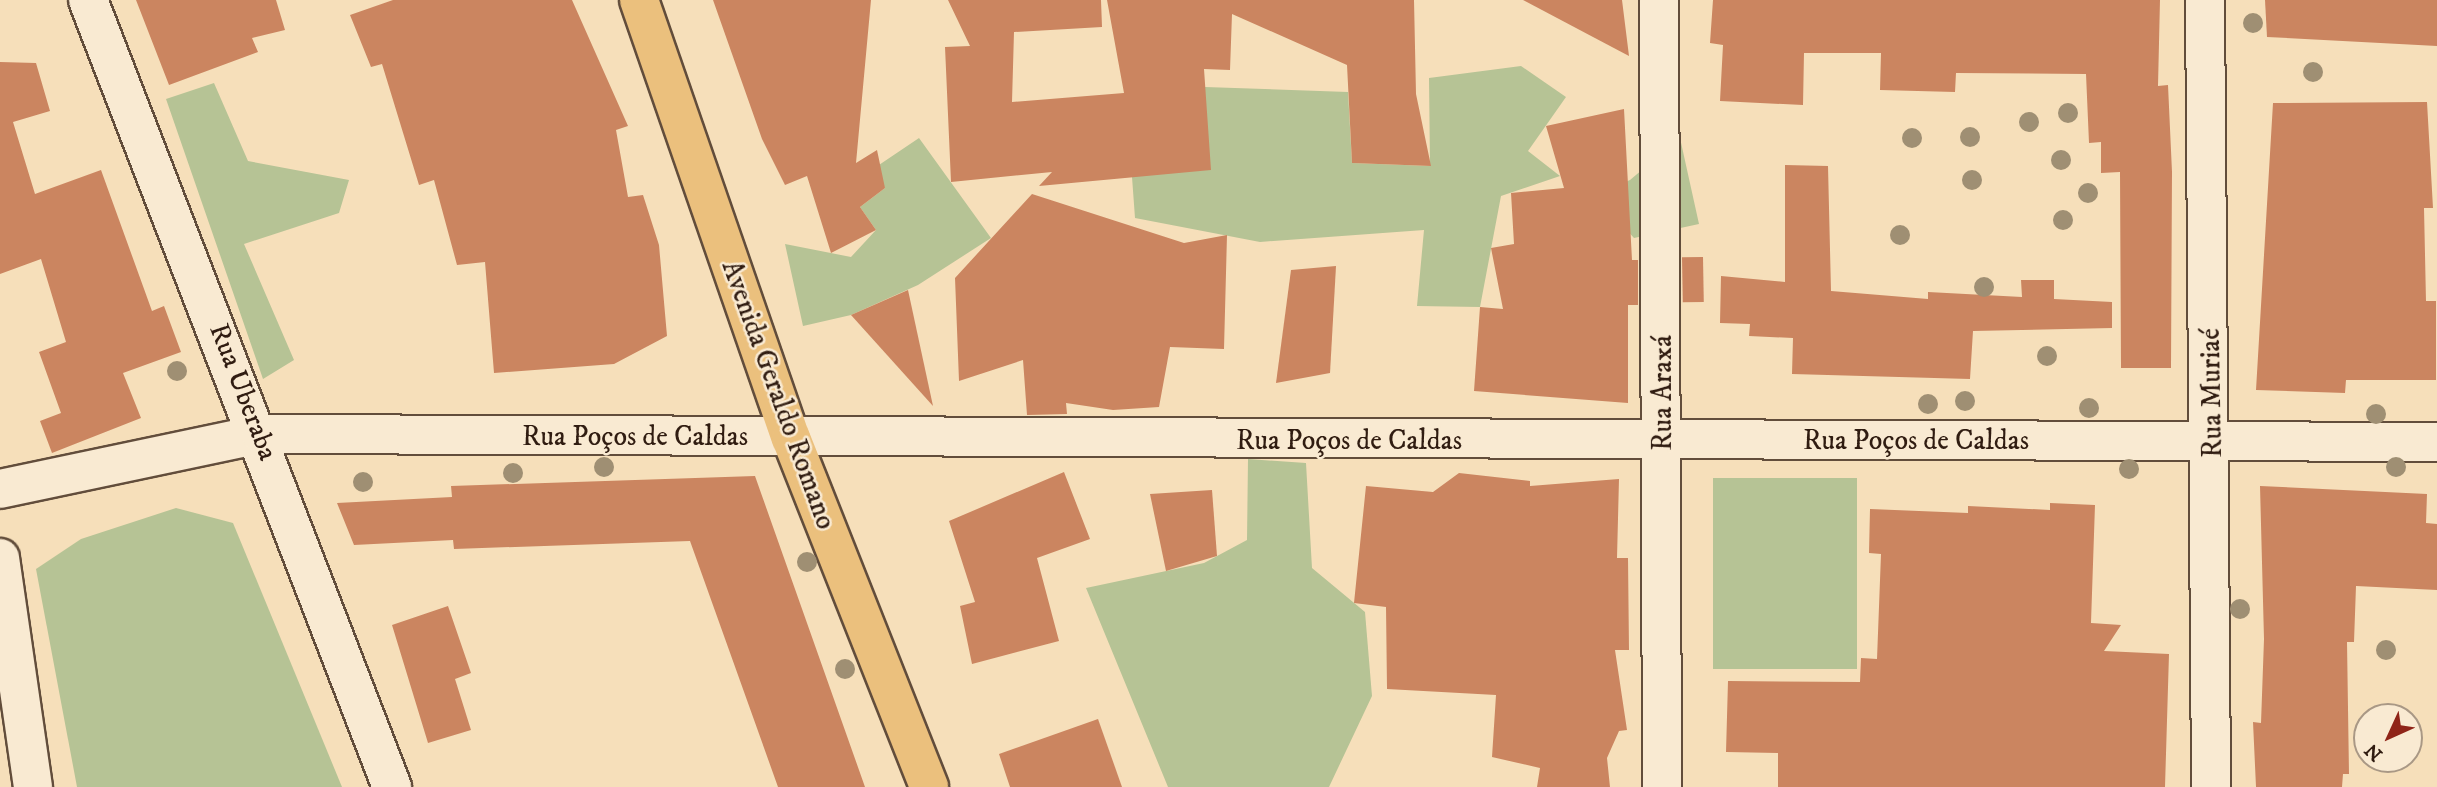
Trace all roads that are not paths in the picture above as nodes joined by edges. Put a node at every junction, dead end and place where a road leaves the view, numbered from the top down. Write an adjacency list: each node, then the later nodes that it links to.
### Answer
1 (88, 0): 5 (street, Rua Uberaba)
2 (639, 0): 6 (main road, Avenida Geraldo Romano)
3 (1658, 0): 9 (street, Rua Araxá)
4 (2205, 0): 7 (street, Rua Muriaé)
5 (261, 434): 6 (street, Rua Poços de Caldas); 10 (street, Rua Poços de Caldas); 13 (street, Rua Uberaba)
6 (791, 438): 9 (street, Rua Poços de Caldas); 14 (main road, Avenida Geraldo Romano)
7 (2213, 440): 8 (street, Rua Poços de Caldas); 9 (street, Rua Poços de Caldas); 16 (street, Rua Muriaé)
8 (2437, 442)
9 (1663, 443): 15 (street, Rua Araxá)
10 (0, 489)
11 (0, 558): 12 (street)
12 (33, 787)
13 (392, 787)
14 (929, 787)
15 (1662, 787)
16 (2211, 787)

